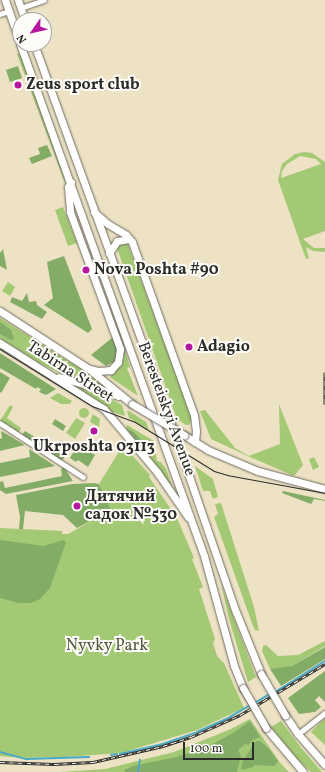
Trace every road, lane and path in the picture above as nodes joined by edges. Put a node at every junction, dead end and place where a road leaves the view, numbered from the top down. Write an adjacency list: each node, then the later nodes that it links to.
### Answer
1 (5, 0): 5 (main road, Beresteiskyi Avenue)
2 (18, 0): 4 (main road)
3 (44, 0): 4 (street)
4 (21, 8): 6 (main road)
5 (9, 11): 7 (street); 8 (main road, Beresteiskyi Avenue)
6 (22, 12)
7 (0, 14)
8 (12, 20)
9 (23, 52): 11 (main road, Beresteiskyi Avenue)
10 (37, 52): 12 (main road, Beresteiskyi Avenue)
11 (71, 182): 17 (main road); 24 (main road, Beresteiskyi Avenue)
12 (94, 212): 13 (main road); 14 (main road, Beresteiskyi Avenue)
13 (130, 239): 14 (main road); 21 (main road)
14 (109, 253): 26 (main road, Beresteiskyi Avenue, bridge)
15 (0, 311): 17 (main road)
16 (0, 344): 18 (main road, Tabirna Street)
17 (89, 369): 19 (main road)
18 (51, 375): 19 (main road); 24 (main road, Tabirna Street)
19 (125, 399): 21 (main road, bridge)
20 (0, 423): 22 (street)
21 (195, 442): 23 (main road)
22 (83, 477)
23 (325, 489)
24 (193, 524): 28 (main road, Beresteiskyi Avenue, bridge)
25 (325, 713): 26 (street)
26 (298, 734): 27 (main road, Beresteiskyi Avenue)
27 (325, 765)
28 (303, 772)

